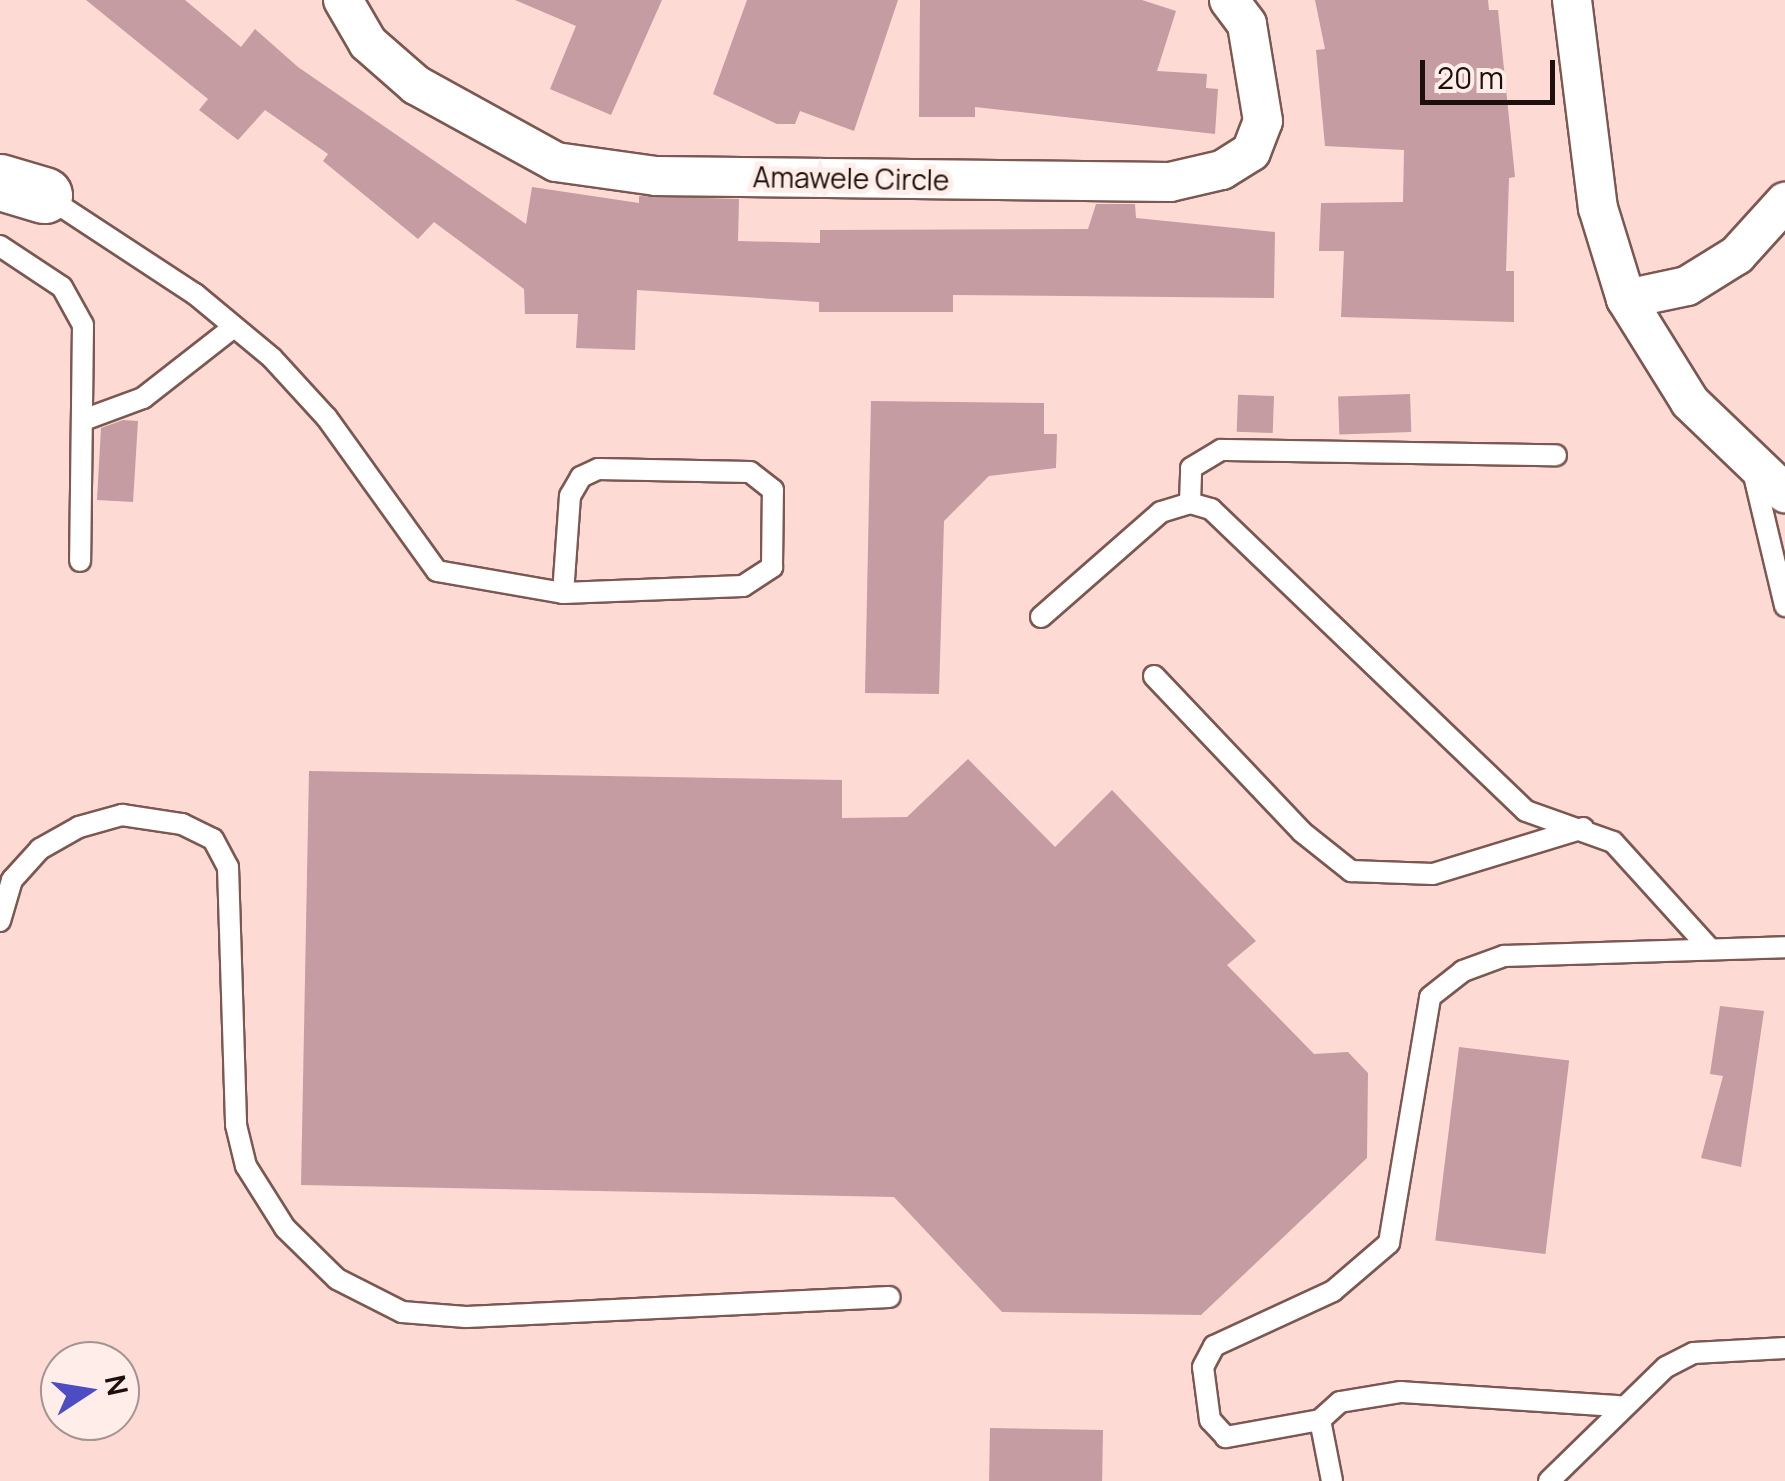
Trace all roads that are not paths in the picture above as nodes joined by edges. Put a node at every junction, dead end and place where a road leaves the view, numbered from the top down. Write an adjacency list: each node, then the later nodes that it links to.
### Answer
1 (343, 0): 2 (street, Amawele Circle)
2 (1230, 0)
3 (1572, 0): 7 (street)
4 (15, 181): 8 (lane)
5 (1785, 202): 7 (street)
6 (0, 246): 9 (lane)
7 (1626, 299): 11 (street)
8 (234, 327): 9 (lane); 15 (lane)
9 (86, 419): 14 (lane)
10 (1556, 455): 13 (lane)
11 (1751, 460): 12 (street); 16 (lane)
12 (1785, 493)
13 (1190, 503): 17 (lane); 19 (lane)
14 (80, 562)
15 (562, 592): 15 (lane)
16 (1785, 606)
17 (1040, 617)
18 (1154, 676): 19 (lane)
19 (1585, 827): 22 (lane)
20 (0, 921): 23 (lane)
21 (1785, 947): 22 (lane)
22 (1710, 949): 26 (lane)
23 (890, 1297)
24 (1785, 1348): 25 (lane)
25 (1620, 1406): 26 (lane); 28 (lane)
26 (1320, 1420): 27 (lane)
27 (1332, 1481)
28 (1549, 1481)

